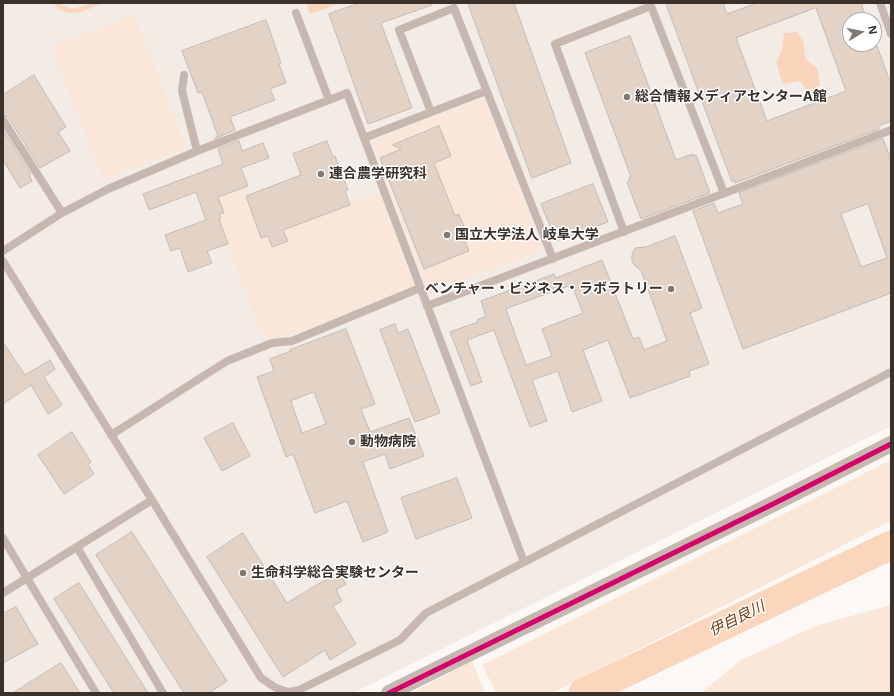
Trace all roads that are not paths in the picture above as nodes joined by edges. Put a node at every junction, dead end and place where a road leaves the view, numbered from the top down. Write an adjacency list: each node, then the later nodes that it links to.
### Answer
1 (880, 3): 3 (lane)
2 (296, 13): 6 (lane)
3 (891, 34)
4 (184, 75): 11 (lane)
5 (486, 91): 7 (lane); 7 (lane); 16 (lane)
6 (329, 100): 10 (lane); 11 (lane)
7 (432, 112): 10 (lane)
8 (3, 120): 13 (lane)
9 (891, 130): 12 (lane)
10 (364, 138): 18 (lane)
11 (197, 151): 13 (lane)
12 (724, 194): 14 (lane); 14 (lane)
13 (62, 213): 15 (lane)
14 (624, 232): 16 (lane)
15 (3, 251)
16 (553, 259): 19 (lane)
17 (3, 261): 21 (lane)
18 (420, 288): 19 (lane); 21 (lane)
19 (427, 306): 26 (lane)
20 (891, 372): 26 (lane)
21 (111, 435): 23 (lane)
22 (891, 444): 31 (street)
23 (152, 500): 25 (lane); 26 (lane)
24 (3, 538): 27 (lane)
25 (77, 547): 27 (lane); 30 (lane)
26 (524, 562)
27 (27, 578): 28 (lane); 29 (lane)
28 (3, 593)
29 (96, 693)
30 (163, 693)
31 (389, 693)

